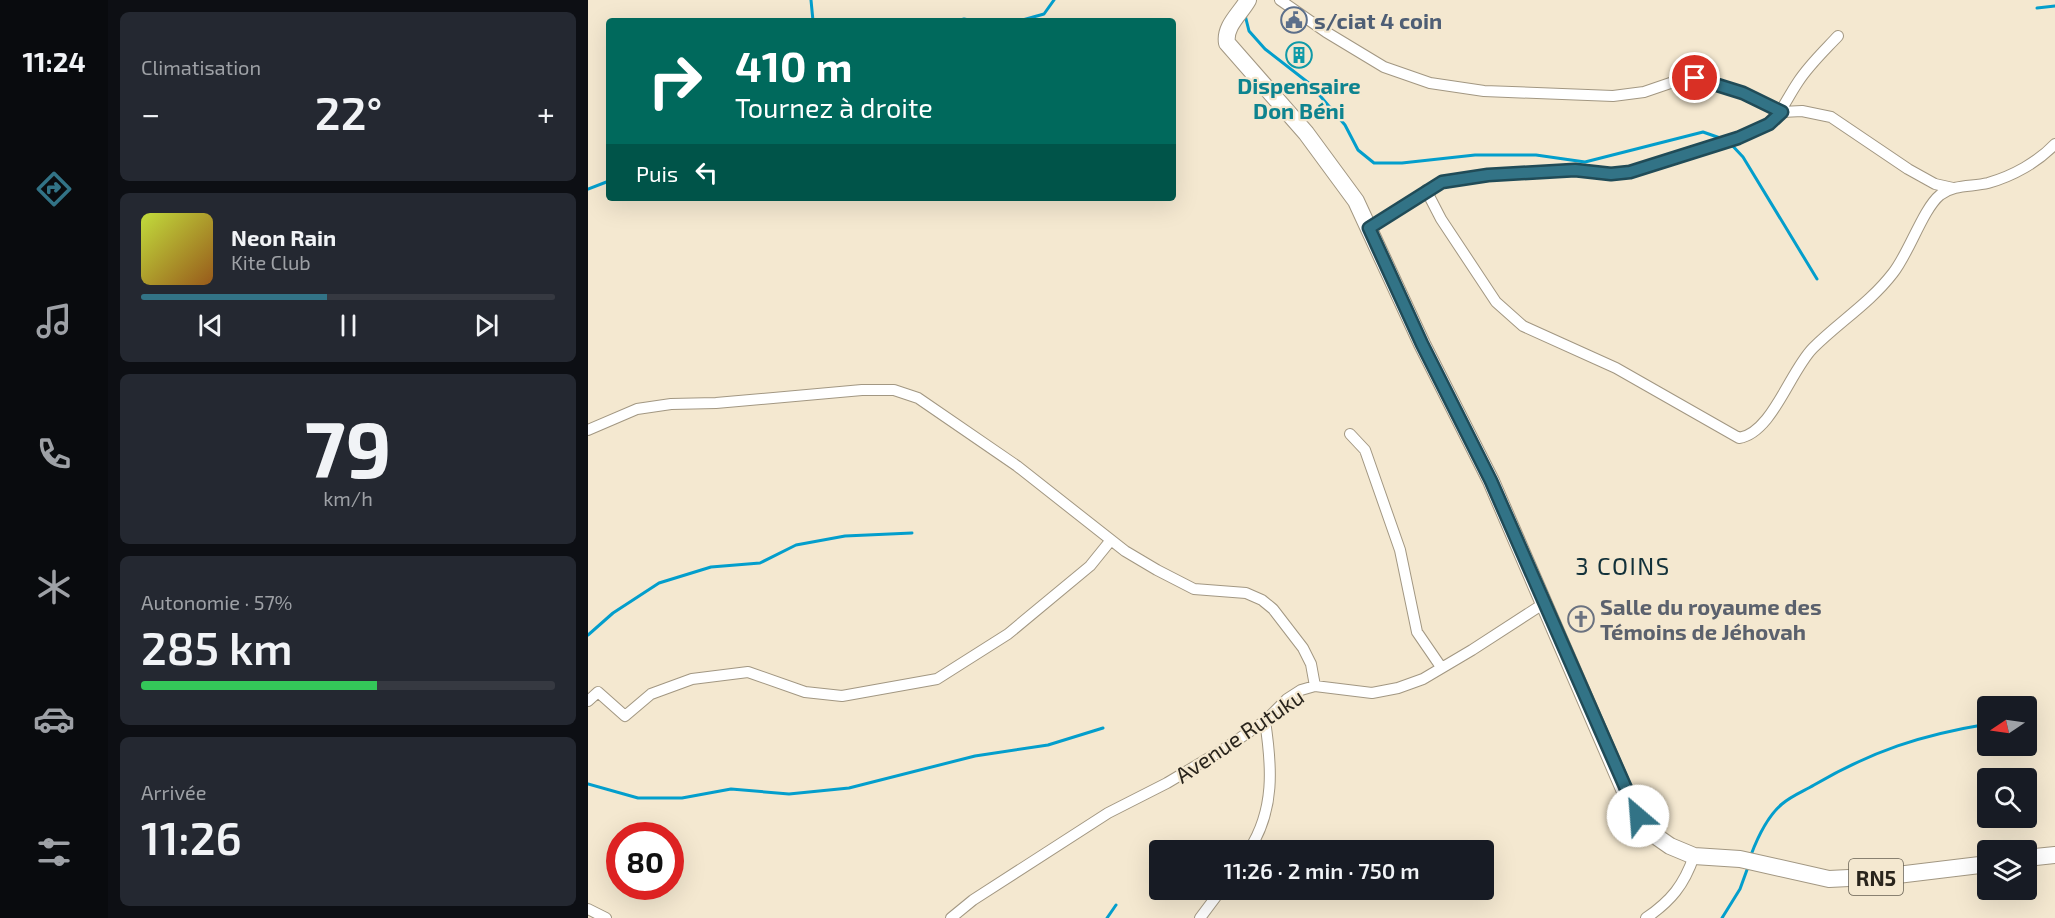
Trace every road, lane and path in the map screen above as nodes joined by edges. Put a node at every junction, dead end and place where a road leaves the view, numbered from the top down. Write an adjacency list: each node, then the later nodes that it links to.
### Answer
1 (1280, 0): 4 (street)
2 (1244, 5): 8 (highway, RN5)
3 (1838, 36): 4 (street)
4 (1782, 112): 6 (street); 7 (street)
5 (2055, 144): 6 (street)
6 (1953, 188): 7 (street)
7 (1426, 190): 8 (street)
8 (1369, 228): 12 (highway, RN5)
9 (588, 430): 11 (street)
10 (1350, 434): 13 (street)
11 (1111, 540): 14 (street); 15 (street)
12 (1543, 604): 13 (street, Avenue Rutuku); 19 (highway, RN5)
13 (1441, 667): 14 (street, Avenue Rutuku)
14 (1315, 686): 16 (street, Avenue Rutuku)
15 (588, 701)
16 (1265, 721): 17 (street); 25 (street, Avenue Rutuku)
17 (1256, 840)
18 (2055, 855): 20 (highway)
19 (1694, 856): 21 (highway, RN5); 27 (street)
20 (2037, 857)
21 (1977, 865)
22 (1214, 900): 26 (street)
23 (588, 909): 24 (street)
24 (606, 918)
25 (951, 918)
26 (1200, 918)
27 (1646, 918)

